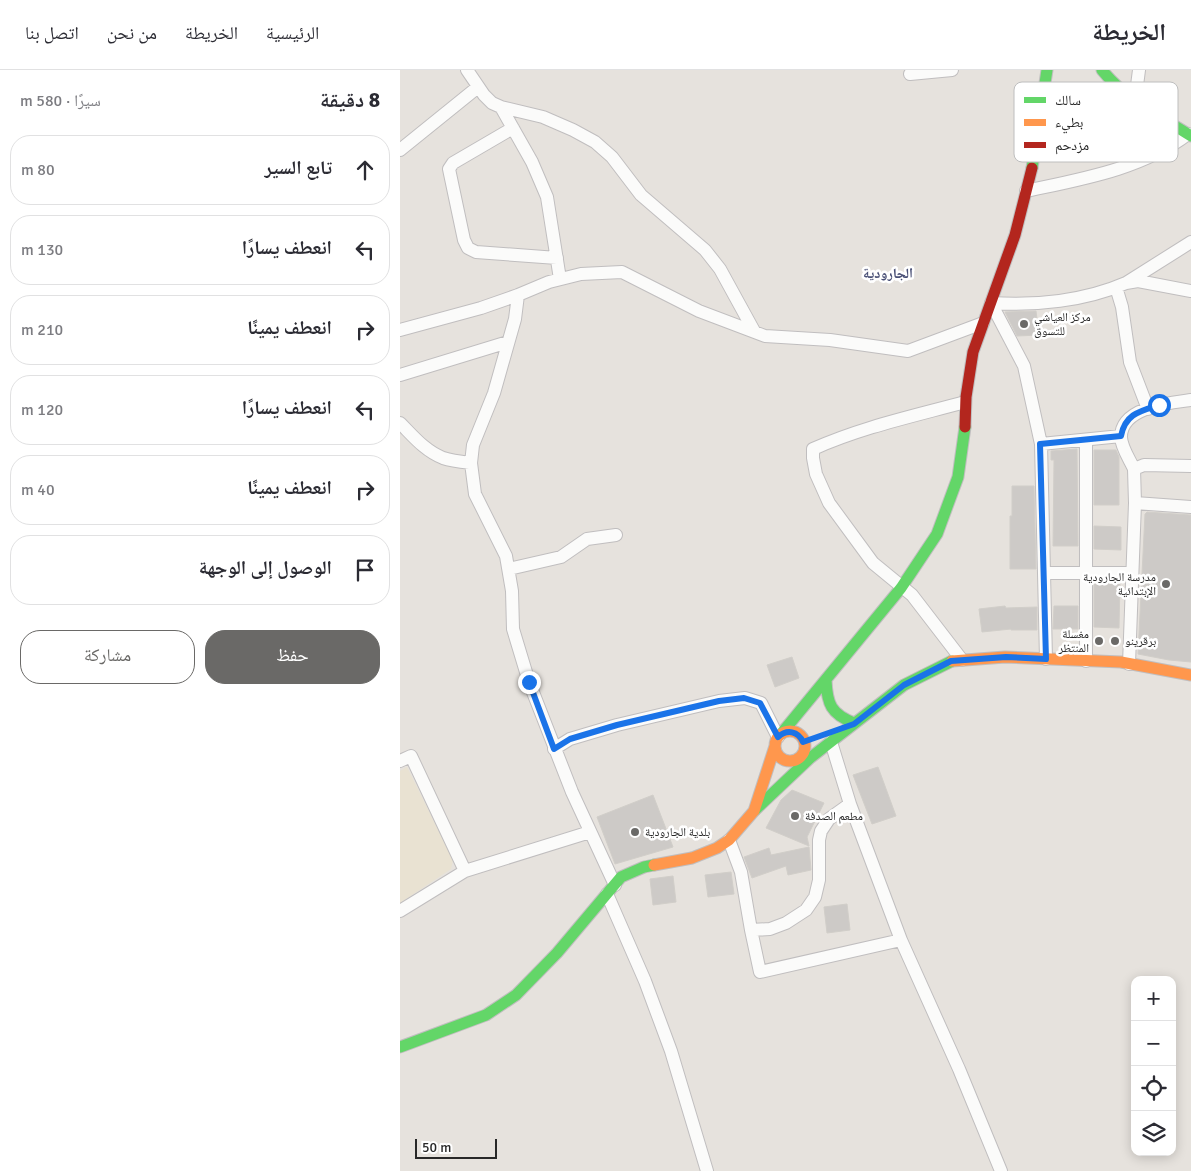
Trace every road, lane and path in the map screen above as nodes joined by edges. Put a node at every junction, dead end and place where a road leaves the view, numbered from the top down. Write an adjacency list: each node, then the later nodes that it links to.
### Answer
1 (467, 70): 6 (street)
2 (952, 70): 4 (street)
3 (1102, 70): 5 (main road)
4 (910, 74)
5 (1112, 82)
6 (478, 86): 7 (street); 12 (street)
7 (500, 107): 8 (street); 25 (street)
8 (513, 128): 17 (street); 17 (street)
9 (1178, 128): 10 (main road)
10 (1189, 135): 11 (street)
11 (1178, 142)
12 (400, 150)
13 (1034, 162): 15 (main road)
14 (1137, 162): 15 (street)
15 (1026, 191): 22 (main road)
16 (1191, 242): 19 (street)
17 (557, 258): 18 (street)
18 (560, 279): 21 (street); 25 (street)
19 (1121, 285): 20 (street); 22 (street); 30 (street)
20 (1191, 291)
21 (518, 295): 24 (street); 26 (street)
22 (991, 303): 23 (main road); 34 (street)
23 (983, 323): 25 (street); 29 (main road)
24 (400, 330)
25 (754, 332)
26 (508, 342): 27 (street); 35 (street)
27 (400, 375)
28 (1191, 400): 30 (street)
29 (966, 402): 45 (main road); 45 (street)
30 (1148, 409): 32 (street)
31 (400, 423): 35 (street)
32 (1121, 436): 33 (street); 37 (street)
33 (1086, 440): 34 (street); 43 (street)
34 (1040, 444): 42 (street)
35 (471, 463): 41 (street)
36 (1191, 466): 37 (street)
37 (1134, 469): 38 (street)
38 (1134, 503): 39 (street); 44 (street)
39 (1191, 507)
40 (616, 535): 41 (street)
41 (509, 569): 55 (street)
42 (1044, 572): 43 (street); 46 (street)
43 (1086, 572): 44 (street); 48 (street)
44 (1132, 574): 49 (street)
45 (902, 588): 47 (street); 51 (main road)
46 (1046, 659): 47 (main road); 48 (main road)
47 (962, 660): 52 (main road)
48 (1086, 661): 49 (main road)
49 (1129, 664): 50 (main road)
50 (1191, 675)
51 (826, 680): 52 (main road); 53 (main road); 54 (main road)
52 (854, 724): 53 (main road)
53 (811, 734): 54 (main road); 57 (main road); 58 (main road); 59 (street)
54 (778, 739): 55 (street); 57 (main road); 60 (main road)
55 (554, 749): 61 (street)
56 (400, 761): 63 (street)
57 (790, 761): 58 (main road)
58 (787, 780): 60 (main road)
59 (850, 804): 66 (street); 67 (street)
60 (754, 811): 62 (main road)
61 (590, 832): 63 (street); 64 (street)
62 (729, 840): 64 (main road); 66 (street)
63 (466, 871): 65 (street)
64 (611, 890): 68 (main road); 69 (street)
65 (400, 911)
66 (751, 930): 67 (street)
67 (901, 940): 70 (street)
68 (400, 1047)
69 (707, 1171)
70 (1001, 1171)

